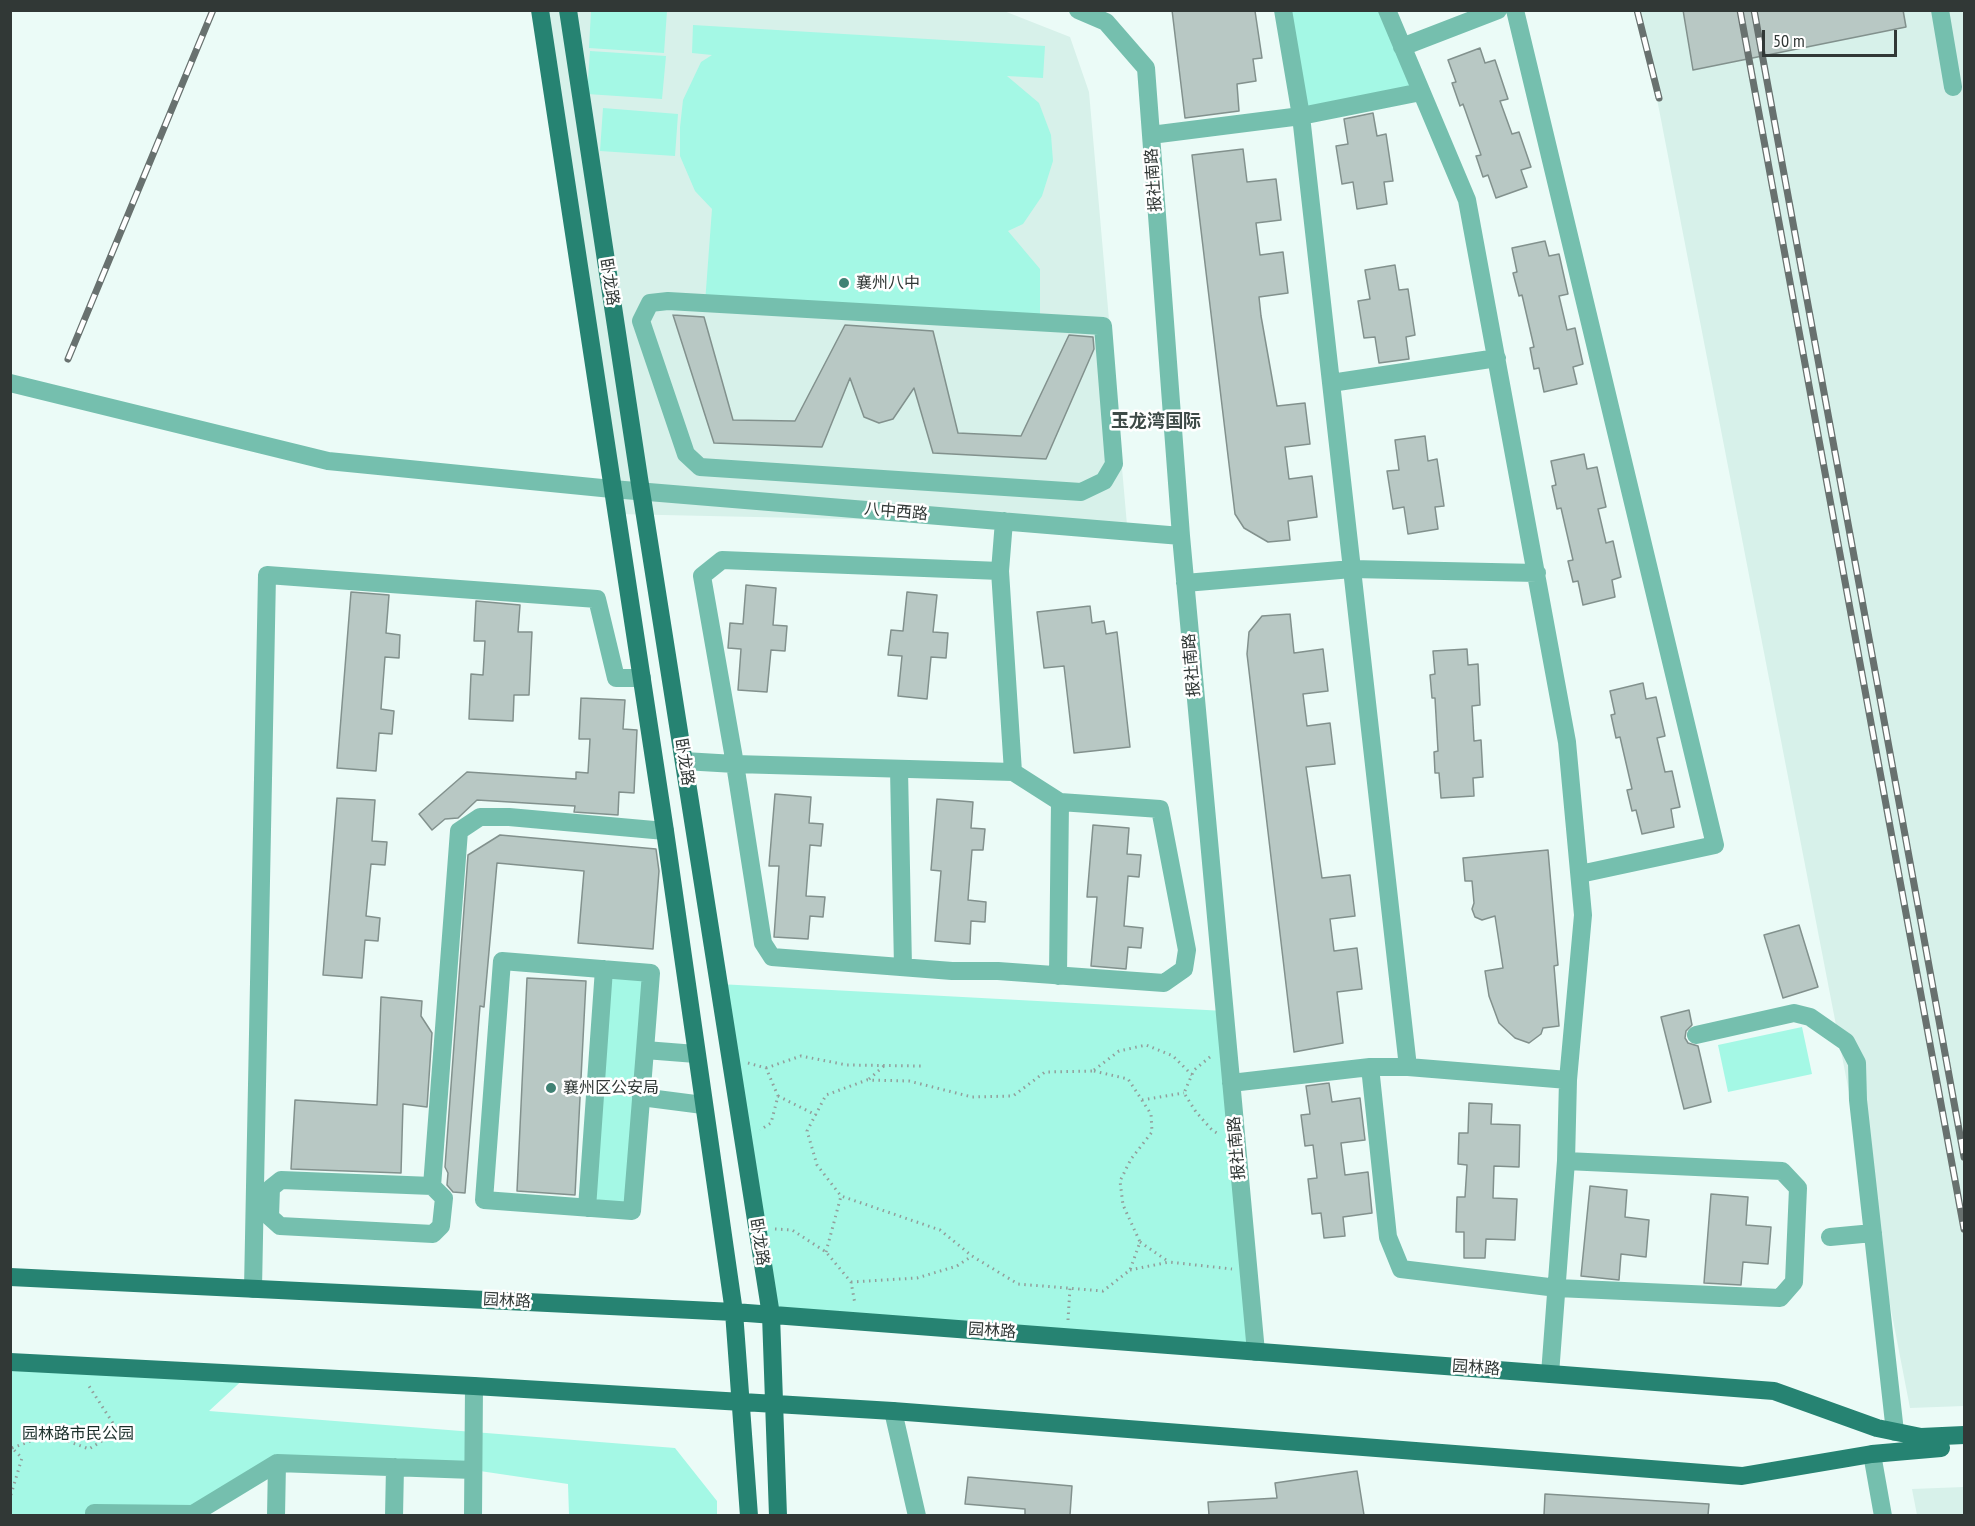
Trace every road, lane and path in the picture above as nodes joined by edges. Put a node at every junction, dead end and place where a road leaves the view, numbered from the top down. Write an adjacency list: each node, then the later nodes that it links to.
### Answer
1 (540, 10): 18 (main road, 卧龙路)
2 (568, 10): 19 (main road, 卧龙路)
3 (1077, 10): 13 (street, 报社南路)
4 (1284, 10): 12 (street)
5 (1387, 10): 9 (street)
6 (1498, 10): 9 (street)
7 (1515, 10): 34 (street)
8 (1940, 10): 10 (street)
9 (1402, 47): 11 (street)
10 (1953, 87)
11 (1421, 92): 12 (street); 14 (street)
12 (1301, 116): 13 (street); 16 (street)
13 (1151, 135): 22 (street, 报社南路)
14 (1497, 358): 16 (street); 25 (street)
15 (10, 383): 18 (street, 八中西路)
16 (1331, 383): 23 (street)
17 (882, 478): 17 (street); 20 (street)
18 (612, 489): 19 (street, 八中西路); 27 (main road, 卧龙路)
19 (641, 491): 20 (street, 八中西路); 28 (main road, 卧龙路)
20 (880, 511): 21 (street, 八中西路)
21 (1004, 521): 22 (street, 八中西路); 24 (street)
22 (1180, 536): 26 (street, 报社南路)
23 (1352, 569): 25 (street); 26 (street); 46 (street)
24 (1000, 571): 29 (street); 31 (street)
25 (1537, 573): 34 (street)
26 (1185, 583): 39 (street, 报社南路)
27 (642, 678): 33 (main road, 卧龙路); 64 (street)
28 (684, 761): 29 (street); 42 (main road, 卧龙路)
29 (735, 764): 30 (street); 35 (street)
30 (899, 769): 31 (street); 35 (street)
31 (1013, 772): 32 (street)
32 (1060, 802): 37 (street); 37 (street)
33 (665, 831): 41 (main road, 卧龙路); 62 (street)
34 (1580, 874): 51 (street)
35 (903, 967): 37 (street)
36 (604, 969): 40 (street); 65 (street); 65 (street)
37 (1058, 976)
38 (1696, 1035): 67 (street)
39 (1228, 1042): 49 (path); 52 (street, 报社南路)
40 (645, 1050): 41 (street); 55 (street)
41 (696, 1054): 57 (main road, 卧龙路)
42 (730, 1058): 47 (path); 59 (main road, 卧龙路)
43 (885, 1065): 44 (path); 47 (path); 50 (path)
44 (922, 1066)
45 (1370, 1067): 46 (street); 52 (street); 77 (street)
46 (1408, 1067): 51 (street)
47 (766, 1068): 54 (path)
48 (1094, 1071): 49 (path); 50 (path); 56 (path)
49 (1192, 1075): 53 (path)
50 (867, 1080): 58 (path)
51 (1568, 1080): 61 (street)
52 (1231, 1083): 60 (street, 报社南路)
53 (1184, 1093): 56 (path); 60 (path)
54 (778, 1096): 58 (path); 59 (path)
55 (641, 1098): 57 (street); 65 (street)
56 (1142, 1100): 69 (path)
57 (703, 1105): 80 (main road, 卧龙路)
58 (816, 1115): 63 (path)
59 (743, 1140): 66 (main road, 卧龙路)
60 (1237, 1144): 74 (street, 报社南路)
61 (1566, 1161): 77 (street); 77 (street)
62 (432, 1186): 64 (street); 64 (street)
63 (841, 1196): 70 (path); 71 (path)
64 (263, 1206): 79 (street)
65 (587, 1208)
66 (757, 1228): 70 (path); 81 (main road, 卧龙路)
67 (1873, 1233): 68 (street); 92 (street)
68 (1830, 1237)
69 (1140, 1242): 72 (path); 73 (path)
70 (826, 1252): 76 (path)
71 (972, 1256): 76 (path); 78 (path)
72 (1169, 1262): 73 (path); 74 (path)
73 (1130, 1270): 78 (path)
74 (1249, 1271): 84 (street, 报社南路)
75 (10, 1277): 79 (main road, 园林路)
76 (851, 1282): 82 (path)
77 (1557, 1287): 87 (street)
78 (1070, 1288): 83 (path)
79 (253, 1289): 80 (main road, 园林路)
80 (734, 1312): 81 (main road, 园林路); 89 (main road, 卧龙路)
81 (771, 1315): 82 (main road, 园林路); 90 (main road, 卧龙路)
82 (857, 1321): 83 (main road, 园林路)
83 (1067, 1337): 84 (main road, 园林路)
84 (1256, 1352): 87 (main road, 园林路)
85 (10, 1362): 86 (main road)
86 (75, 1365): 88 (main road); 94 (path)
87 (1550, 1374): 92 (main road, 园林路)
88 (474, 1386): 89 (main road); 99 (street)
89 (741, 1402): 90 (main road); 105 (main road, 卧龙路)
90 (774, 1404): 91 (main road); 106 (main road, 卧龙路)
91 (893, 1411): 96 (main road); 107 (street)
92 (1895, 1432): 93 (main road, 园林路)
93 (1965, 1435)
94 (11, 1447): 100 (path)
95 (1965, 1447): 96 (main road)
96 (1872, 1454): 108 (street)
97 (277, 1463): 98 (street); 101 (street); 102 (street)
98 (395, 1467): 99 (street); 103 (street)
99 (473, 1470): 104 (street)
100 (10, 1498)
101 (94, 1515)
102 (276, 1515)
103 (394, 1515)
104 (473, 1515)
105 (749, 1515)
106 (778, 1515)
107 (917, 1515)
108 (1883, 1515)

